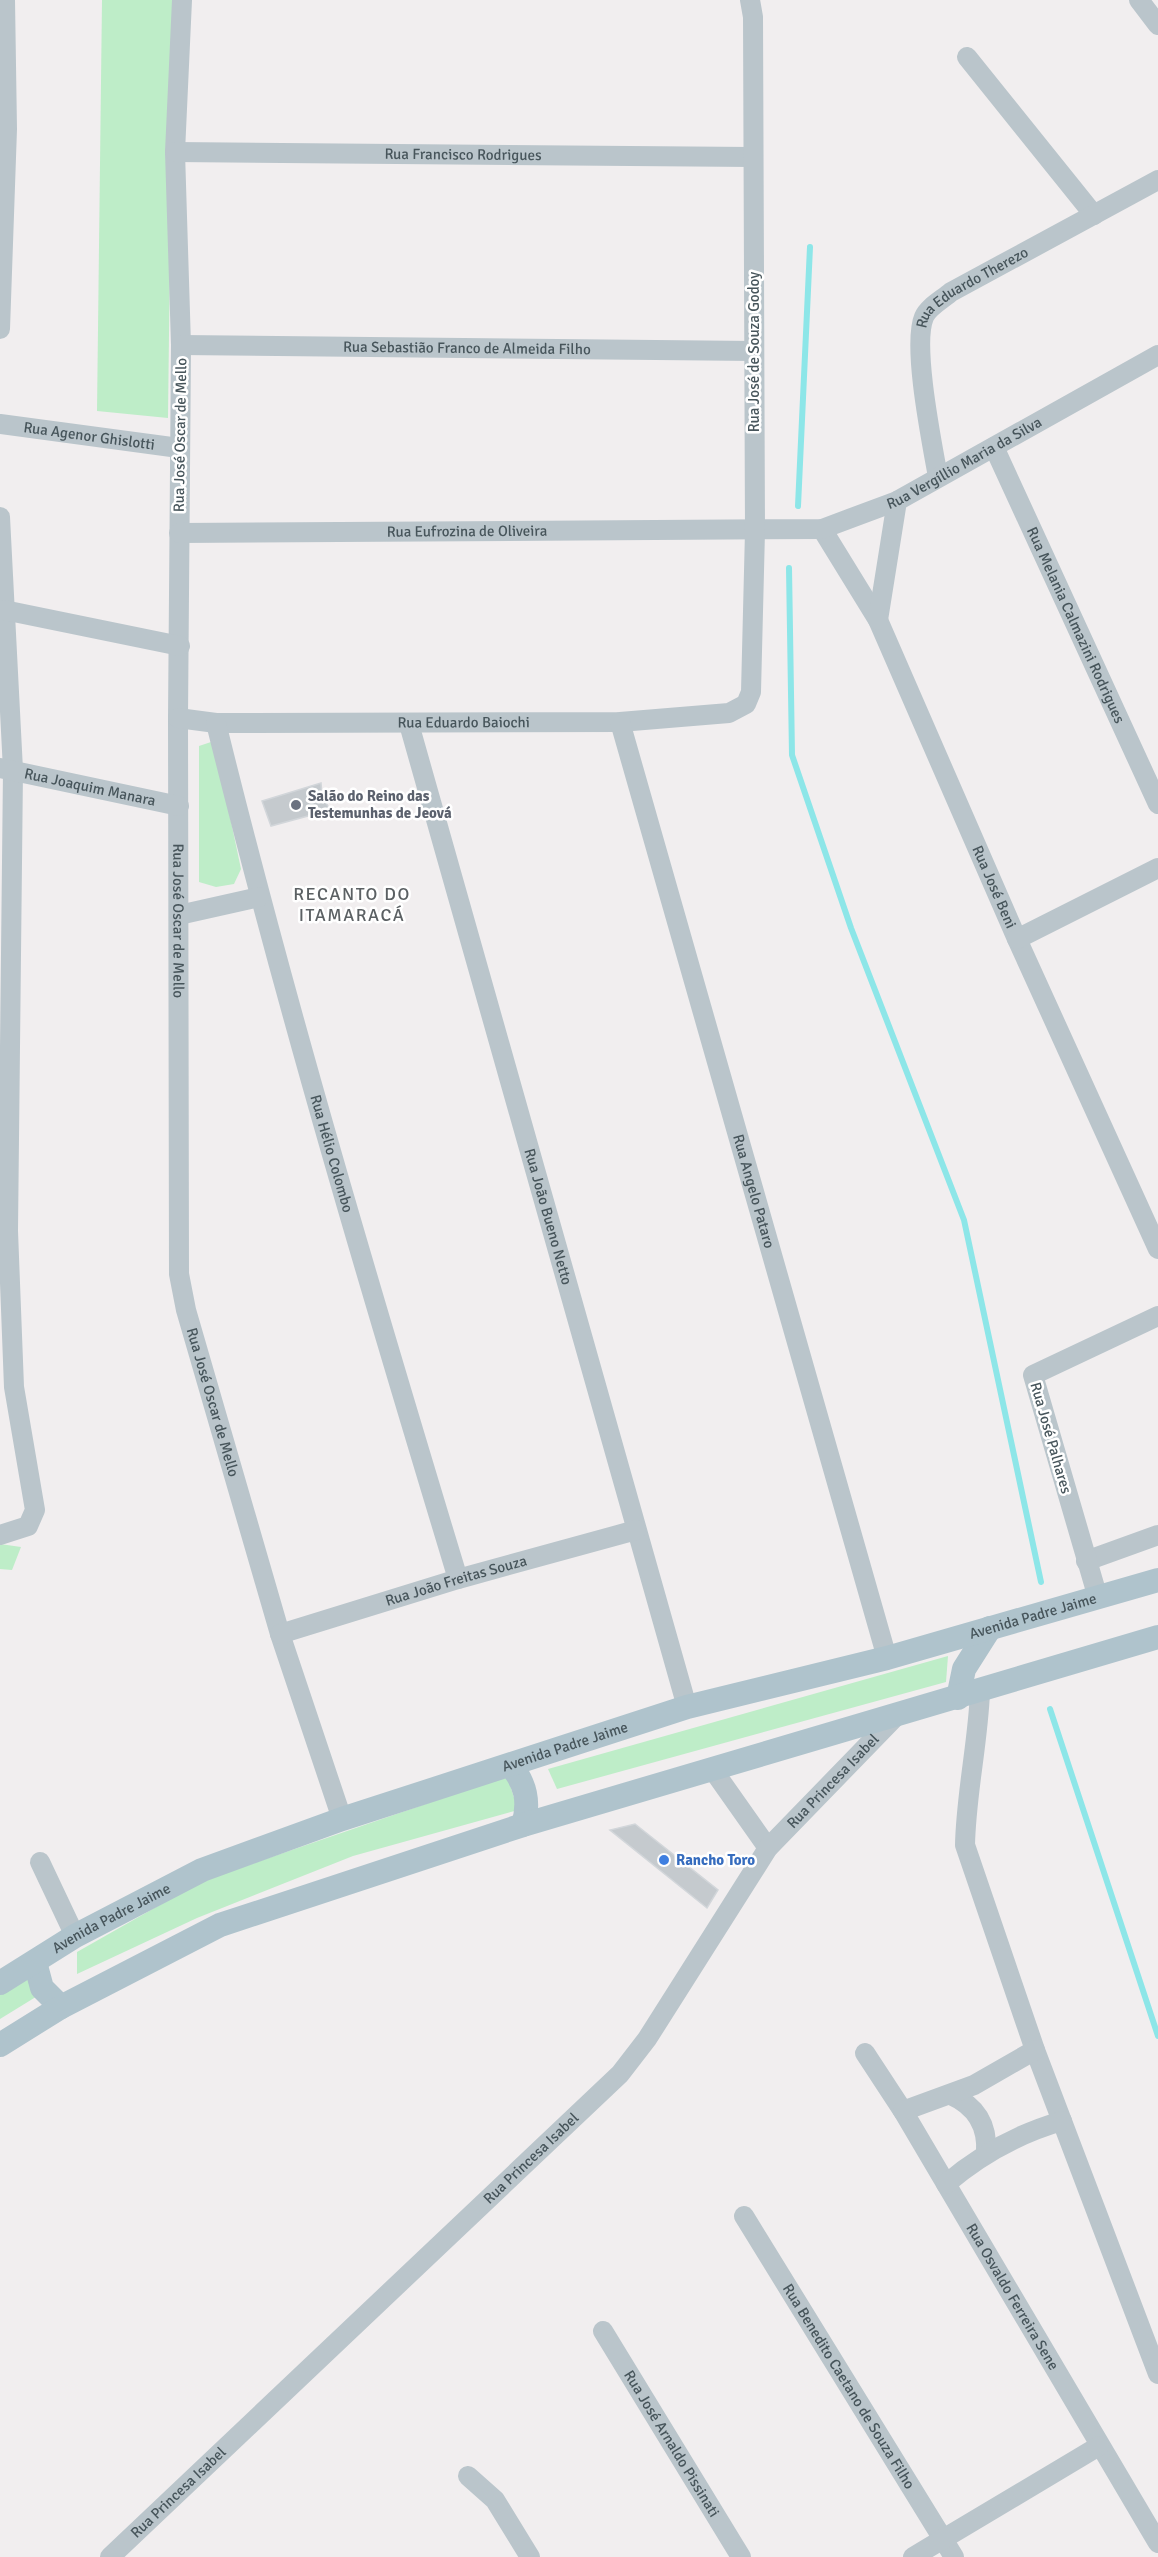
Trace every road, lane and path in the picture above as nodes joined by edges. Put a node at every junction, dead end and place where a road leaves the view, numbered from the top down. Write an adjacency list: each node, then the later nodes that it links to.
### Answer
1 (5, 0): 7 (street)
2 (182, 0): 8 (street, Rua José Oscar de Mello)
3 (750, 0): 9 (street, Rua José de Souza Godoy)
4 (1139, 0): 5 (street)
5 (1158, 25)
6 (967, 57): 11 (street)
7 (3, 129): 12 (street)
8 (175, 152): 9 (street, Rua Francisco Rodrigues); 14 (street, Rua José Oscar de Mello)
9 (752, 158): 15 (street, Rua José de Souza Godoy)
10 (1158, 180): 11 (street, Rua Eduardo Therezo)
11 (1094, 215): 20 (street, Rua Eduardo Therezo)
12 (1, 280): 13 (street)
13 (0, 329)
14 (181, 345): 15 (street, Rua Sebastião Franco de Almeida Filho); 19 (street, Rua José Oscar de Mello)
15 (754, 351): 24 (street, Rua José de Souza Godoy)
16 (1158, 355): 18 (street, Rua Vergíllio Maria da Silva)
17 (0, 424): 19 (street, Rua Agenor Ghislotti)
18 (994, 447): 20 (street, Rua Vergíllio Maria da Silva); 35 (street, Rua Melania Calmazini Rodrigues)
19 (179, 448): 25 (street, Rua José Oscar de Mello)
20 (938, 477): 21 (street, Rua Vergíllio Maria da Silva)
21 (897, 501): 23 (street, Rua Vergíllio Maria da Silva); 27 (street)
22 (0, 517): 26 (street)
23 (822, 529): 24 (street, Rua Vergíllio Maria da Silva); 27 (street, Rua José Beni)
24 (755, 531): 25 (street, Rua Eufrozina de Oliveira); 29 (street, Rua José de Souza Godoy)
25 (179, 532): 28 (street, Rua José Oscar de Mello)
26 (4, 610): 28 (street); 34 (street)
27 (878, 620): 41 (street, Rua José Beni)
28 (180, 646): 30 (street, Rua José Oscar de Mello)
29 (746, 704): 31 (street, Rua Eduardo Baiochi)
30 (178, 718): 32 (street, Rua Eduardo Baiochi); 36 (street, Rua José Oscar de Mello)
31 (620, 722): 33 (street, Rua Eduardo Baiochi); 57 (street, Rua Angelo Pataro)
32 (216, 723): 33 (street, Rua Eduardo Baiochi); 38 (street, Rua Hélio Colombo)
33 (409, 724): 47 (street, Rua João Bueno Netto)
34 (7, 769): 36 (street, Rua Joaquim Manara); 40 (street)
35 (1158, 804)
36 (179, 806): 39 (street, Rua José Oscar de Mello)
37 (1158, 868): 41 (street)
38 (259, 897): 39 (street); 51 (street, Rua Hélio Colombo)
39 (179, 915): 55 (street, Rua José Oscar de Mello)
40 (5, 931): 42 (street)
41 (1017, 939): 44 (street, Rua José Beni)
42 (4, 1087): 43 (street)
43 (4, 1231): 46 (street)
44 (1158, 1249)
45 (1158, 1316): 50 (street, Rua José Palhares)
46 (7, 1386): 48 (street)
47 (636, 1530): 51 (street, Rua João Freitas Souza); 59 (street, Rua João Bueno Netto)
48 (0, 1534)
49 (1158, 1535): 50 (street)
50 (1086, 1561): 53 (street, Rua José Palhares)
51 (458, 1579): 55 (street, Rua João Freitas Souza)
52 (1158, 1580): 53 (main road, Avenida Padre Jaime)
53 (1098, 1598): 54 (main road, Avenida Padre Jaime)
54 (990, 1628): 57 (main road, Avenida Padre Jaime); 58 (main road)
55 (280, 1634): 63 (street, Rua José Oscar de Mello)
56 (1158, 1637): 58 (main road)
57 (887, 1658): 59 (main road, Avenida Padre Jaime)
58 (969, 1695): 60 (main road); 72 (street)
59 (687, 1707): 61 (main road, Avenida Padre Jaime)
60 (899, 1713): 62 (main road); 65 (street, Rua Princesa Isabel)
61 (511, 1766): 63 (main road, Avenida Padre Jaime); 64 (main road)
62 (713, 1770): 64 (main road); 65 (street)
63 (342, 1819): 67 (main road, Avenida Padre Jaime)
64 (523, 1825): 70 (main road)
65 (768, 1848): 86 (street, Rua Princesa Isabel)
66 (40, 1862): 67 (street)
67 (75, 1936): 68 (main road, Avenida Padre Jaime)
68 (35, 1962): 69 (main road, Avenida Padre Jaime); 70 (main road)
69 (0, 1983)
70 (61, 2007): 71 (main road)
71 (0, 2045)
72 (1035, 2050): 74 (street); 76 (street)
73 (865, 2053): 75 (street, Rua Osvaldo Ferreira Sene)
74 (951, 2096): 75 (street); 77 (street)
75 (903, 2111): 78 (street, Rua Osvaldo Ferreira Sene)
76 (1062, 2121): 77 (street); 81 (street)
77 (986, 2153): 78 (street)
78 (946, 2184): 82 (street, Rua Osvaldo Ferreira Sene)
79 (744, 2216): 84 (street, Rua Benedito Caetano de Souza Filho)
80 (603, 2331): 88 (street, Rua José Arnaldo Pissinati)
81 (1158, 2374)
82 (1100, 2446): 84 (street); 85 (street, Rua Osvaldo Ferreira Sene)
83 (468, 2476): 87 (street)
84 (942, 2538): 89 (street); 90 (street, Rua Benedito Caetano de Souza Filho)
85 (1158, 2543)
86 (110, 2557)
87 (530, 2557)
88 (741, 2557)
89 (913, 2557)
90 (954, 2557)

